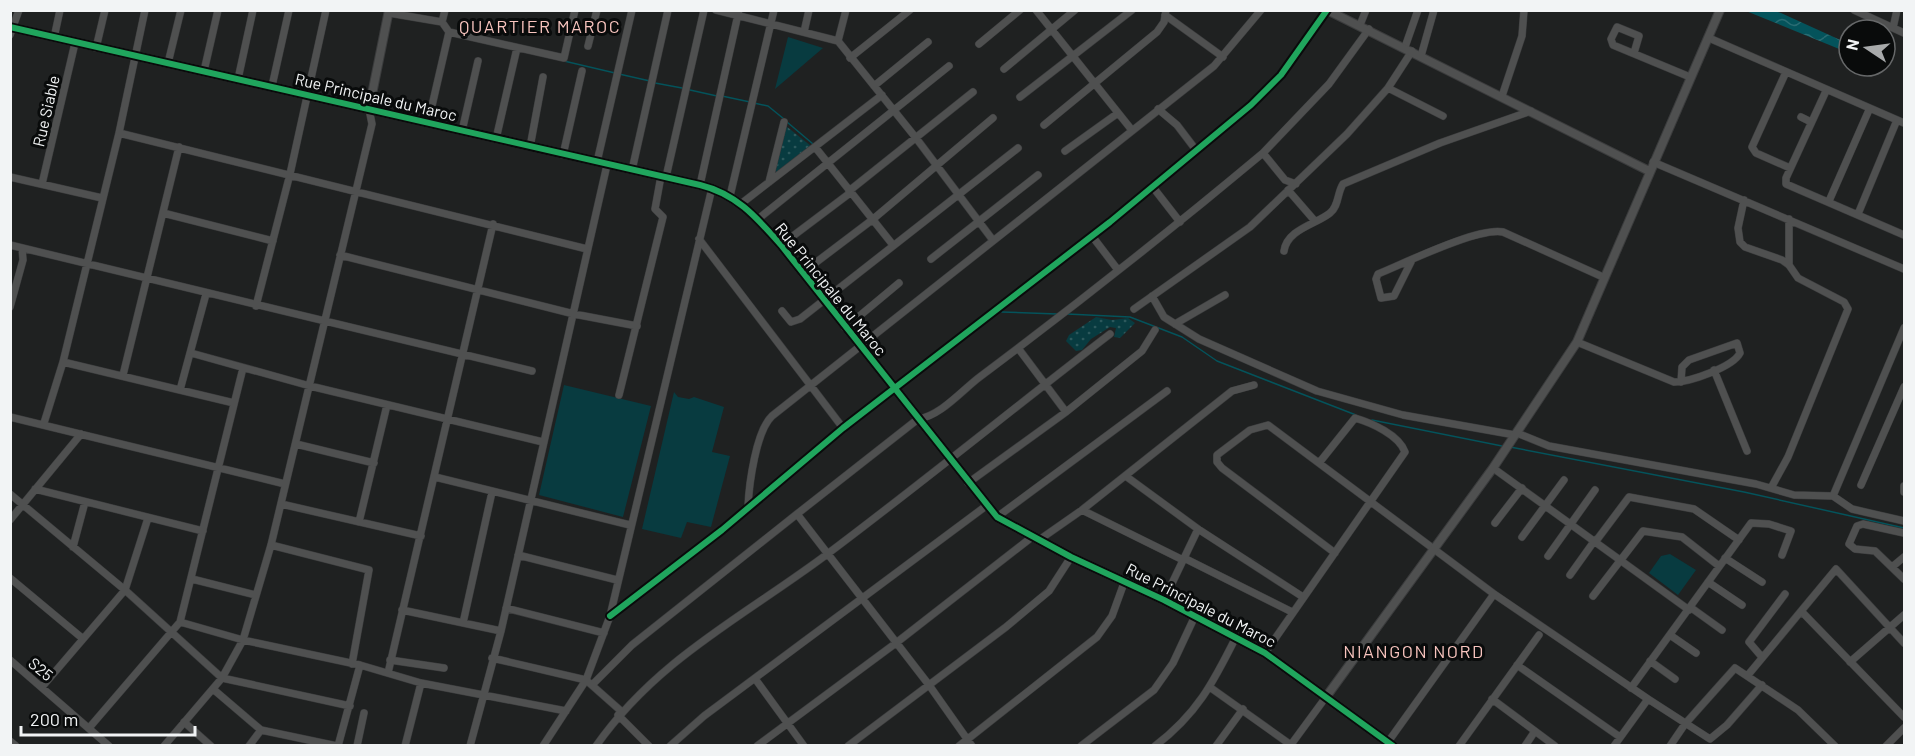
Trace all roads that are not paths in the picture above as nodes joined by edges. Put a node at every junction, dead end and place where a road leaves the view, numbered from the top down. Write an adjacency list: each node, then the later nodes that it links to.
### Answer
1 (19, 10): 43 (street)
2 (60, 10): 46 (street)
3 (105, 10): 53 (street)
4 (145, 10): 57 (street)
5 (181, 10): 63 (street)
6 (218, 10): 66 (street)
7 (254, 10): 71 (street)
8 (289, 10): 73 (street)
9 (326, 10): 78 (street)
10 (445, 10): 38 (street)
11 (575, 10): 54 (street)
12 (597, 10): 52 (street)
13 (632, 10): 109 (street)
14 (668, 10): 115 (street)
15 (704, 10): 120 (street)
16 (716, 10): 34 (street)
17 (774, 10): 39 (street)
18 (810, 10): 45 (street)
19 (854, 10): 36 (street)
20 (910, 10): 61 (street)
21 (1020, 10): 51 (street)
22 (1036, 10): 41 (street)
23 (1076, 10): 41 (street)
24 (1132, 10): 59 (street)
25 (1261, 10): 60 (street)
26 (1327, 10): 40 (street); 105 (street)
27 (1366, 10): 40 (street)
28 (1418, 10): 55 (street)
29 (1434, 10): 58 (street)
30 (1524, 10): 80 (street)
31 (1720, 10): 47 (street)
32 (1854, 10): 37 (street)
33 (389, 12): 38 (street); 82 (street)
34 (738, 13): 39 (street); 123 (street)
35 (1166, 13): 60 (street); 72 (street)
36 (845, 14): 48 (street)
37 (1871, 18)
38 (442, 22): 44 (street)
39 (771, 24): 45 (street); 131 (street)
40 (1360, 25): 42 (street)
41 (1052, 29): 59 (street); 65 (street)
42 (1369, 29): 55 (street); 107 (street)
43 (11, 30): 46 (street, Rue Principale du Maroc)
44 (449, 32): 54 (street); 94 (street)
45 (804, 32): 48 (street)
46 (54, 38): 50 (street, Rue Principale du Maroc)
47 (1708, 38): 68 (street); 70 (street)
48 (838, 41): 61 (street)
49 (927, 42): 74 (street)
50 (75, 43): 53 (street, Rue Principale du Maroc); 122 (street, Rue Siable)
51 (979, 44)
52 (588, 46)
53 (96, 48): 57 (street, Rue Principale du Maroc)
54 (517, 48): 100 (street)
55 (1408, 49): 58 (street); 75 (street)
56 (1634, 53): 70 (street)
57 (134, 56): 63 (street, Rue Principale du Maroc); 98 (street)
58 (1421, 56): 80 (street)
59 (1073, 57): 72 (street); 81 (street)
60 (1223, 57): 83 (street)
61 (850, 58): 74 (street)
62 (478, 61): 97 (street)
63 (168, 63): 66 (street, Rue Principale du Maroc)
64 (949, 66): 85 (street)
65 (1004, 69)
66 (204, 71): 71 (street, Rue Principale du Maroc)
67 (582, 72): 108 (street)
68 (1786, 72): 76 (street); 114 (street)
69 (543, 77): 102 (street)
70 (1690, 77): 110 (street)
71 (238, 79): 73 (street, Rue Principale du Maroc)
72 (1094, 82): 87 (street); 95 (street)
73 (272, 86): 78 (street, Rue Principale du Maroc)
74 (874, 86): 79 (street)
75 (1388, 88): 88 (street); 124 (street)
76 (1826, 91): 84 (street); 92 (street)
77 (973, 92): 99 (street)
78 (308, 95): 82 (street, Rue Principale du Maroc); 117 (street)
79 (882, 96): 85 (street); 103 (street)
80 (1502, 96): 86 (street)
81 (1020, 98)
82 (369, 109): 94 (street, Rue Principale du Maroc); 128 (street)
83 (1158, 109): 96 (street); 105 (street)
84 (1869, 110): 93 (street); 134 (street)
85 (895, 111): 99 (street); 111 (street)
86 (1531, 111): 116 (street); 142 (street)
87 (1118, 113): 96 (street); 106 (street)
88 (1443, 116)
89 (1801, 117): 92 (street)
90 (993, 118): 113 (street)
91 (784, 122): 121 (street)
92 (1811, 122): 114 (street)
93 (1901, 122): 137 (street)
94 (428, 123): 97 (street, Rue Principale du Maroc)
95 (1044, 125)
96 (1131, 129): 148 (street)
97 (462, 131): 100 (street, Rue Principale du Maroc)
98 (119, 133): 101 (street); 132 (street)
99 (916, 138): 113 (street); 129 (street)
100 (496, 139): 102 (street, Rue Principale du Maroc)
101 (179, 147): 117 (street); 136 (street)
102 (530, 147): 108 (street, Rue Principale du Maroc)
103 (815, 147): 111 (street); 121 (street)
104 (1018, 148): 130 (street)
105 (1196, 150): 125 (street)
106 (1065, 151)
107 (1263, 153): 124 (street); 143 (street)
108 (563, 155): 109 (street, Rue Principale du Maroc)
109 (597, 162): 112 (street, Rue Principale du Maroc)
110 (1653, 162): 116 (street); 133 (street)
111 (828, 164): 129 (street); 138 (street)
112 (607, 165): 115 (street, Rue Principale du Maroc); 154 (street)
113 (937, 165): 130 (street); 140 (street)
114 (1790, 168): 134 (street)
115 (632, 170): 120 (street, Rue Principale du Maroc)
116 (1649, 171): 164 (street)
117 (290, 174): 128 (street); 149 (street)
118 (1038, 175): 141 (street)
119 (10, 177): 122 (street)
120 (664, 177): 123 (street, Rue Principale du Maroc); 179 (street)
121 (769, 182): 135 (street)
122 (42, 184): 132 (street)
123 (700, 184): 126 (street, Rue Principale du Maroc)
124 (1296, 184): 127 (street)
125 (1152, 186): 143 (street); 146 (street)
126 (712, 188): 131 (street, Rue Principale du Maroc); 147 (street)
127 (1288, 190): 142 (street); 170 (street)
128 (355, 191): 144 (street); 156 (street)
129 (850, 192): 140 (street); 151 (street)
130 (960, 195): 141 (street); 152 (street)
131 (730, 196): 135 (street, Rue Principale du Maroc)
132 (102, 198): 159 (street)
133 (1744, 200): 139 (street); 160 (street)
134 (1829, 201): 137 (street)
135 (742, 203): 138 (street, Rue Principale du Maroc)
136 (163, 213): 149 (street); 165 (street)
137 (1858, 214): 145 (street)
138 (758, 219): 151 (street, Rue Principale du Maroc)
139 (1789, 219): 160 (street); 161 (street)
140 (872, 220): 152 (street); 163 (street)
141 (978, 220): 148 (street); 157 (street)
142 (1314, 220): 155 (street)
143 (1180, 222): 162 (street)
144 (493, 224): 154 (street); 167 (street)
145 (1905, 235)
146 (1092, 236): 162 (street); 200 (street)
147 (699, 238): 196 (street); 254 (street)
148 (992, 239): 185 (street)
149 (273, 241): 172 (street)
150 (10, 245): 153 (street)
151 (781, 245): 163 (street, Rue Principale du Maroc)
152 (893, 245): 171 (street)
153 (21, 248): 159 (street); 173 (street)
154 (587, 249): 176 (street)
155 (1284, 251)
156 (340, 255): 167 (street); 177 (street)
157 (931, 259)
158 (1412, 260): 158 (street); 164 (street)
159 (86, 263): 165 (street); 189 (street)
160 (1789, 265): 230 (street)
161 (1905, 269)
162 (1118, 270): 186 (street)
163 (802, 273): 171 (street, Rue Principale du Maroc)
164 (1603, 277): 184 (street)
165 (147, 279): 168 (street); 193 (street)
166 (899, 283): 180 (street)
167 (478, 290): 176 (street); 188 (street)
168 (206, 294): 172 (street); 187 (street)
169 (1225, 295): 178 (street)
170 (1152, 296): 174 (street); 178 (street)
171 (824, 301): 175 (street); 180 (street, Rue Principale du Maroc)
172 (256, 306): 177 (street)
173 (10, 307)
174 (1134, 309)
175 (782, 311)
176 (574, 314): 179 (street); 214 (street)
177 (324, 322): 188 (street); 198 (street)
178 (1175, 324): 213 (street)
179 (637, 326): 203 (street)
180 (845, 328): 185 (street, Rue Principale du Maroc)
181 (1905, 328): 236 (street)
182 (1155, 330): 206 (street)
183 (1110, 334): 195 (street)
184 (1577, 342): 194 (street); 213 (street)
185 (860, 345): 196 (street); 200 (street, Rue Principale du Maroc)
186 (1018, 348): 195 (street); 209 (street)
187 (191, 353): 190 (street); 201 (street)
188 (462, 354): 192 (street); 208 (street)
189 (63, 362): 193 (street); 210 (street)
190 (243, 368): 198 (street); 204 (street)
191 (1714, 370): 194 (street); 194 (street); 216 (street)
192 (532, 371)
193 (123, 375): 201 (street)
194 (1681, 382)
195 (1045, 384): 206 (street); 217 (street)
196 (812, 385): 211 (street); 244 (street)
197 (1254, 385): 223 (street)
198 (310, 386): 205 (street); 215 (street)
199 (1905, 387): 227 (street)
200 (894, 389): 209 (street, Rue Principale du Maroc); 211 (street)
201 (180, 390): 204 (street)
202 (1167, 391): 247 (street)
203 (620, 395)
204 (234, 403): 220 (street)
205 (387, 405): 208 (street); 218 (street)
206 (1066, 412): 225 (street)
207 (11, 418): 210 (street)
208 (449, 418): 214 (street); 222 (street)
209 (918, 419): 217 (street, Rue Principale du Maroc); 246 (street)
210 (44, 423): 212 (street)
211 (843, 428): 244 (street)
212 (81, 434): 220 (street); 231 (street)
213 (1515, 435): 221 (street); 230 (street)
214 (543, 442): 237 (street)
215 (296, 444): 218 (street); 226 (street)
216 (1747, 451)
217 (950, 457): 225 (street, Rue Principale du Maroc); 266 (street)
218 (374, 462): 251 (street)
219 (1319, 463): 238 (street); 238 (street); 267 (street)
220 (218, 466): 226 (street); 256 (street)
221 (1493, 468): 229 (street); 265 (street)
222 (435, 477): 233 (street); 258 (street)
223 (1127, 477): 245 (street); 255 (street)
224 (1564, 480): 241 (street)
225 (968, 483): 243 (street, Rue Principale du Maroc)
226 (285, 484): 240 (street)
227 (1861, 485)
228 (1905, 486): 234 (street)
229 (1522, 488): 241 (street); 253 (street)
230 (1771, 488): 236 (street)
231 (35, 489): 239 (street); 242 (street)
232 (1595, 490): 252 (street)
233 (492, 492): 237 (street); 304 (street)
234 (1905, 492)
235 (10, 494): 242 (street)
236 (1833, 496): 250 (street)
237 (530, 501): 254 (street); 268 (street)
238 (1372, 501): 265 (street); 267 (street)
239 (85, 502): 248 (street); 264 (street)
240 (281, 504): 251 (street); 263 (street)
241 (1545, 504): 252 (street); 259 (street)
242 (23, 505): 249 (street); 264 (street)
243 (986, 506): 247 (street, Rue Principale du Maroc); 292 (street)
244 (748, 507): 300 (street)
245 (1082, 510): 260 (street); 274 (street)
246 (797, 514): 266 (street); 335 (street)
247 (997, 517): 260 (street, Rue Principale du Maroc)
248 (148, 518): 256 (street); 286 (street)
249 (10, 520)
250 (1905, 521)
251 (359, 522): 258 (street)
252 (1570, 522): 261 (street); 270 (street)
253 (1495, 523)
254 (630, 525): 282 (street)
255 (1198, 529): 274 (street); 291 (street)
256 (203, 531): 280 (street)
257 (1905, 533): 277 (street)
258 (421, 536): 297 (street)
259 (1522, 537)
260 (1036, 538): 271 (street, Rue Principale du Maroc); 315 (street)
261 (1596, 540): 262 (street); 275 (street); 278 (street)
262 (1739, 540): 269 (street); 273 (street)
263 (271, 544): 289 (street); 325 (street)
264 (73, 547): 286 (street)
265 (1433, 549): 287 (street); 343 (street)
266 (828, 553): 292 (street); 350 (street)
267 (1335, 554): 291 (street)
268 (518, 555): 282 (street); 295 (street)
269 (1782, 555)
270 (1548, 556)
271 (1071, 557): 285 (street, Rue Principale du Maroc); 336 (street)
272 (1905, 557): 277 (street)
273 (1725, 558): 276 (street); 284 (street)
274 (1183, 559): 293 (street); 298 (street)
275 (1621, 559): 276 (street); 290 (street); 296 (street)
276 (1719, 566): 283 (street)
277 (1892, 567): 281 (street)
278 (1570, 575)
279 (10, 578): 313 (street)
280 (192, 579): 289 (street); 303 (street)
281 (1905, 579)
282 (617, 580): 300 (street)
283 (1708, 582): 294 (street); 296 (street)
284 (1762, 582)
285 (1124, 583): 293 (street, Rue Principale du Maroc); 362 (street)
286 (125, 590): 308 (street); 313 (street)
287 (1494, 594): 340 (street); 364 (street)
288 (1785, 594): 319 (street)
289 (256, 596): 314 (street)
290 (1593, 596)
291 (1303, 597): 298 (street)
292 (863, 599): 315 (street); 333 (street)
293 (1164, 600): 302 (street, Rue Principale du Maroc)
294 (1742, 605)
295 (506, 608): 307 (street); 309 (street)
296 (1690, 609): 306 (street); 311 (street)
297 (402, 610): 304 (street); 322 (street)
298 (1292, 612): 317 (street)
299 (1802, 612): 305 (street); 319 (street); 324 (street)
300 (610, 615): 309 (street)
301 (1905, 615): 305 (street)
302 (1195, 616): 312 (street, Rue Principale du Maroc); 383 (street)
303 (180, 622): 308 (street); 314 (street)
304 (463, 623): 307 (street)
305 (1890, 627): 316 (street); 324 (street)
306 (1722, 630)
307 (501, 631): 320 (street)
308 (170, 633): 330 (street); 355 (street)
309 (604, 633): 332 (street)
310 (1539, 635): 326 (street)
311 (1670, 635): 318 (street); 323 (street)
312 (1236, 637): 317 (street, Rue Principale du Maroc); 339 (street)
313 (82, 638): 338 (street)
314 (243, 640): 325 (street); 330 (street)
315 (896, 643): 336 (street); 353 (street)
316 (1905, 643)
317 (1265, 653): 343 (street, Rue Principale du Maroc)
318 (1696, 653)
319 (1761, 656): 329 (street)
320 (492, 658): 332 (street); 342 (street)
321 (10, 660): 338 (street, S25)
322 (390, 660): 327 (street); 328 (street)
323 (1650, 661): 331 (street); 340 (street)
324 (1850, 662): 351 (street)
325 (356, 665): 328 (street); 346 (street)
326 (1517, 665): 344 (street); 359 (street)
327 (444, 668)
328 (388, 673): 334 (street)
329 (1748, 675): 337 (street); 354 (street)
330 (222, 678): 341 (street); 346 (street)
331 (1675, 679)
332 (586, 680): 335 (street); 348 (street)
333 (756, 680): 353 (street); 378 (street)
334 (421, 683): 342 (street); 374 (street)
335 (593, 684): 350 (street)
336 (929, 685): 362 (street); 381 (street)
337 (1762, 685): 354 (street); 391 (street)
338 (42, 687): 355 (street, S25)
339 (1211, 688): 347 (street); 384 (street)
340 (1631, 688): 345 (street)
341 (213, 690): 352 (street); 357 (street)
342 (481, 697): 348 (street); 375 (street)
343 (1326, 697): 364 (street, Rue Principale du Maroc); 366 (street)
344 (1492, 699): 358 (street); 386 (street)
345 (1647, 699): 354 (street); 359 (street)
346 (350, 706): 365 (street)
347 (1243, 709): 366 (street); 385 (street)
348 (566, 711): 376 (street)
349 (364, 713): 373 (street)
350 (620, 713): 363 (street); 377 (street)
351 (1905, 717)
352 (184, 722): 360 (street); 371 (street)
353 (787, 722): 379 (street); 380 (street)
354 (1685, 724): 390 (street)
355 (89, 728): 368 (street, S25)
356 (1905, 728): 392 (street)
357 (261, 730): 365 (street); 372 (street)
358 (1535, 731): 387 (street); 388 (street)
359 (1620, 737): 389 (street)
360 (170, 739): 369 (street); 370 (street)
361 (10, 741): 367 (street)
362 (970, 743): 382 (street)
363 (644, 744)
364 (1391, 744)
365 (334, 745)
366 (1290, 745)
367 (16, 746)
368 (109, 746)
369 (164, 746)
370 (177, 746)
371 (211, 746)
372 (249, 746)
373 (357, 746)
374 (405, 746)
375 (470, 746)
376 (543, 746)
377 (596, 746)
378 (670, 746)
379 (757, 746)
380 (804, 746)
381 (848, 746)
382 (959, 746)
383 (1081, 746)
384 (1155, 746)
385 (1216, 746)
386 (1459, 746)
387 (1525, 746)
388 (1555, 746)
389 (1614, 746)
390 (1670, 746)
391 (1835, 746)
392 (1886, 746)

